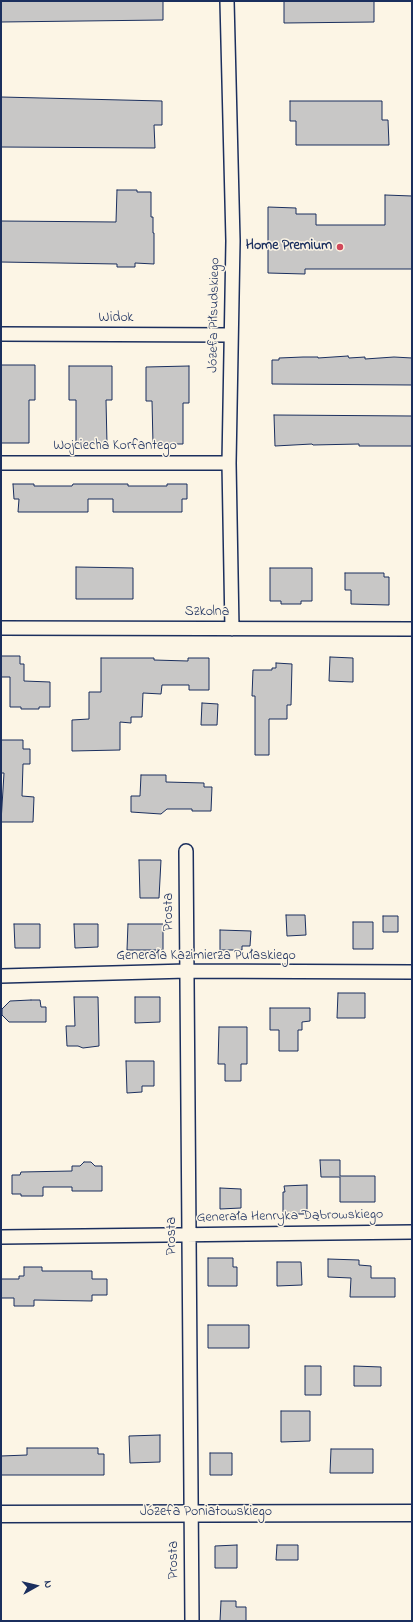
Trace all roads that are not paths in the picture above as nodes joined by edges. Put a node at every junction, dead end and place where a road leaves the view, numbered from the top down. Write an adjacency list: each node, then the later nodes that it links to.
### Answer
1 (227, 1): 3 (street, Józefa Piłsudskiego)
2 (1, 334): 3 (street, Widok)
3 (231, 335): 5 (street, Józefa Piłsudskiego)
4 (1, 463): 5 (street, Wojciecha Korfantego)
5 (229, 463): 7 (street, Józefa Piłsudskiego)
6 (1, 628): 7 (street, Szkolna)
7 (232, 629): 8 (street, Szkolna)
8 (412, 629)
9 (186, 851): 10 (street, Prosta)
10 (187, 971): 11 (street, Generała Kazimierza Pułaskiego); 12 (street, Generała Kazimierza Pułaskiego); 14 (street, Prosta)
11 (412, 972)
12 (1, 976)
13 (412, 1232): 14 (street, Generała Henryka Dąbrowskiego)
14 (189, 1235): 15 (street, Generała Henryka Dąbrowskiego); 16 (street, Prosta)
15 (1, 1236)
16 (191, 1513): 17 (street, Józefa Poniatowskiego); 18 (street, Józefa Poniatowskiego); 19 (street, Prosta)
17 (412, 1513)
18 (1, 1514)
19 (192, 1621)

